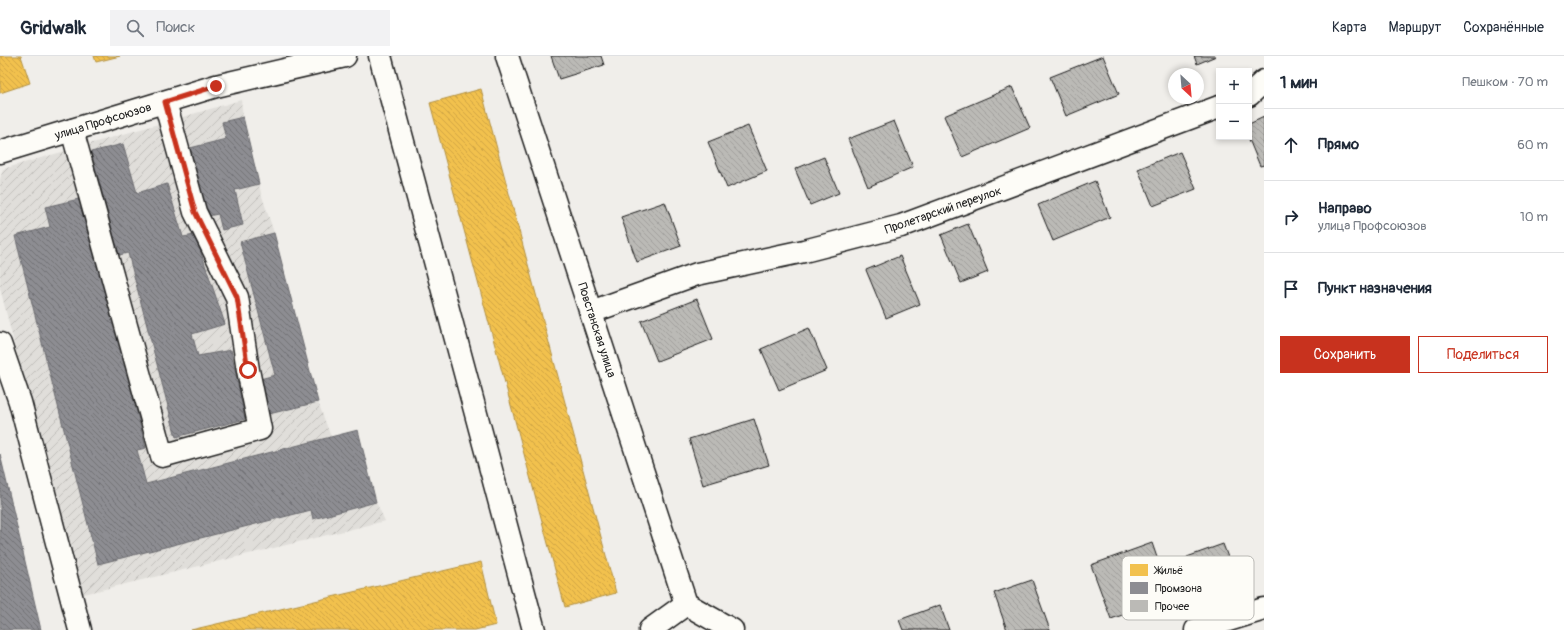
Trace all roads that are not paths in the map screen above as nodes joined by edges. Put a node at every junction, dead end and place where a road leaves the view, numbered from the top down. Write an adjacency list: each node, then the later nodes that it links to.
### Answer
1 (345, 56): 6 (street, улица Профсоюзов)
2 (380, 56): 17 (street)
3 (507, 56): 10 (street, Повстанская улица)
4 (1264, 82): 5 (street)
5 (1252, 92)
6 (165, 102): 8 (street, улица Профсоюзов); 8 (street)
7 (1216, 108): 10 (street, Пролетарский переулок)
8 (72, 130): 9 (street, улица Профсоюзов)
9 (0, 152)
10 (591, 312): 12 (street, Повстанская улица)
11 (0, 344): 16 (street)
12 (686, 604): 18 (street); 19 (street)
13 (1264, 609): 14 (street)
14 (1254, 612)
15 (1228, 620): 20 (street)
16 (80, 630)
17 (534, 630)
18 (650, 630)
19 (732, 630)
20 (1196, 630)

